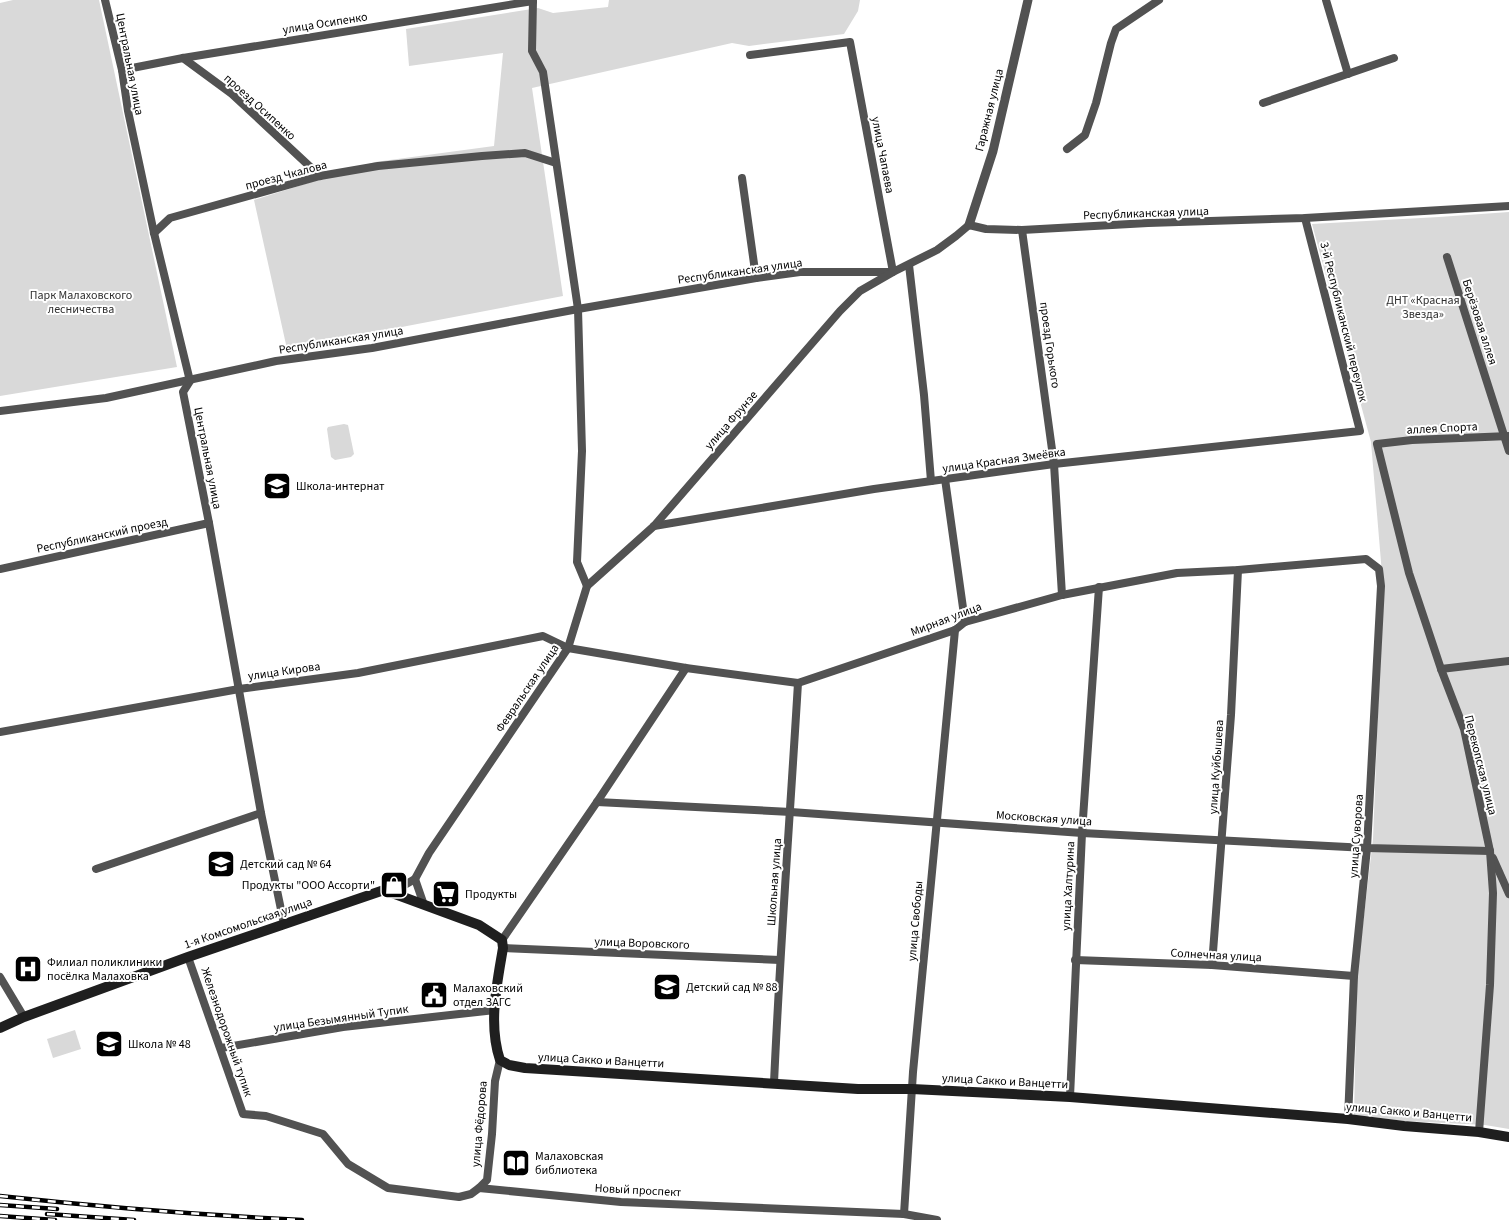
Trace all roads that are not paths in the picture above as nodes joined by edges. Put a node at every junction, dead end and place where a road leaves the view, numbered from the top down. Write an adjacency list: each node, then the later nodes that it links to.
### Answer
1 (105, 0): 9 (street, Центральная улица)
2 (533, 0): 7 (street, улица Осипенко); 13 (street)
3 (1028, 0): 18 (street, Гаражная улица)
4 (1160, 0): 12 (street)
5 (1326, 0): 10 (street)
6 (750, 55): 23 (street, улица Чапаева)
7 (183, 58): 9 (street, улица Осипенко); 14 (street, проезд Осипенко)
8 (1394, 58): 10 (street)
9 (122, 70): 20 (street, Центральная улица)
10 (1348, 74): 11 (street)
11 (1263, 103)
12 (1068, 149)
13 (556, 163): 14 (street, проезд Чкалова); 25 (street)
14 (320, 176): 20 (street, проезд Чкалова)
15 (742, 178): 24 (street)
16 (1509, 206): 17 (street, Республиканская улица)
17 (1305, 218): 19 (street, Республиканская улица); 28 (street, 3-й Республиканский переулок)
18 (969, 224): 19 (street, Республиканская улица); 22 (street, Республиканская улица)
19 (1022, 230): 32 (street, проезд Горького)
20 (154, 233): 26 (street, Центральная улица)
21 (1447, 257): 29 (street, Берёзовая аллея)
22 (909, 265): 23 (street, Республиканская улица); 34 (street)
23 (893, 272): 24 (street, Республиканская улица); 36 (street, улица Фрунзе)
24 (756, 278): 25 (street, Республиканская улица)
25 (578, 309): 26 (street, Республиканская улица); 40 (street)
26 (190, 381): 27 (street, Республиканская улица); 35 (street, Центральная улица)
27 (0, 411)
28 (1360, 431): 32 (street, улица Красная Змеёвка)
29 (1507, 436): 30 (street, аллея Спорта); 31 (street, Берёзовая аллея)
30 (1377, 444): 48 (street, Перекопская улица)
31 (1509, 451)
32 (1054, 464): 33 (street, улица Красная Змеёвка); 42 (street, проезд Горького)
33 (945, 479): 34 (street, улица Красная Змеёвка); 43 (street)
34 (931, 481): 36 (street, улица Красная Змеёвка)
35 (209, 523): 38 (street, Республиканский проезд); 50 (street, Центральная улица)
36 (654, 526): 40 (street, улица Фрунзе)
37 (1366, 559): 39 (street, Мирная улица); 58 (street, улица Суворова)
38 (0, 568)
39 (1238, 570): 41 (street, Мирная улица); 57 (street, улица Куйбышева)
40 (587, 586): 45 (street, Февральская улица)
41 (1099, 587): 42 (street, Мирная улица); 56 (street, улица Халтурина)
42 (1062, 595): 43 (street, Мирная улица)
43 (965, 622): 44 (street, Мирная улица)
44 (955, 630): 49 (street, Мирная улица); 55 (street, улица Свободы)
45 (568, 648): 47 (street, Мирная улица); 50 (street, улица Кирова); 61 (street, Февральская улица)
46 (1509, 660): 48 (street)
47 (686, 668): 49 (street, Мирная улица); 52 (street)
48 (1441, 669): 59 (street, Перекопская улица)
49 (798, 683): 53 (street, Школьная улица)
50 (239, 689): 51 (street, улица Кирова); 54 (street, Центральная улица)
51 (0, 732)
52 (597, 802): 53 (street, Московская улица); 66 (street)
53 (791, 812): 55 (street, Московская улица); 68 (street, Школьная улица)
54 (261, 813): 60 (street); 65 (street, Центральная улица)
55 (936, 822): 56 (street, Московская улица); 79 (street, улица Свободы)
56 (1082, 832): 57 (street, Московская улица); 69 (street, улица Халтурина)
57 (1221, 840): 58 (street, Московская улица); 70 (street, улица Куйбышева)
58 (1367, 848): 59 (street, Московская улица); 72 (street, улица Суворова)
59 (1490, 851): 63 (street); 82 (street, Перекопская улица)
60 (96, 869)
61 (415, 879): 62 (street); 64 (street)
62 (384, 890): 64 (main road); 65 (main road, 1-я Комсомольская улица)
63 (1509, 894)
64 (424, 905): 66 (main road)
65 (284, 924): 67 (main road, 1-я Комсомольская улица)
66 (503, 944): 68 (street, улица Воровского); 73 (main road, улица Фёдорова)
67 (188, 957): 74 (main road, 1-я Комсомольская улица); 76 (street, Железнодорожный тупик)
68 (780, 960): 78 (street, Школьная улица)
69 (1075, 960): 70 (street, Солнечная улица); 80 (street, улица Халтурина)
70 (1212, 965): 72 (street, Солнечная улица)
71 (0, 976): 74 (street)
72 (1354, 976): 81 (street, улица Суворова)
73 (494, 1010): 76 (street, улица Безымянный Тупик); 77 (main road, улица Фёдорова)
74 (24, 1017): 75 (main road, 1-я Комсомольская улица)
75 (0, 1028)
76 (221, 1048): 84 (street, Железнодорожный тупик)
77 (500, 1060): 78 (main road, улица Сакко и Ванцетти); 85 (street, улица Фёдорова)
78 (774, 1083): 79 (main road, улица Сакко и Ванцетти)
79 (912, 1088): 80 (main road, улица Сакко и Ванцетти); 86 (street, улица Свободы)
80 (1070, 1097): 81 (main road, улица Сакко и Ванцетти)
81 (1348, 1119): 82 (main road, улица Сакко и Ванцетти)
82 (1479, 1132): 83 (main road, улица Сакко и Ванцетти)
83 (1509, 1137)
84 (348, 1164): 85 (street, Новый проспект)
85 (479, 1188): 86 (street, Новый проспект)
86 (904, 1214): 87 (street, Новый проспект)
87 (938, 1220)

